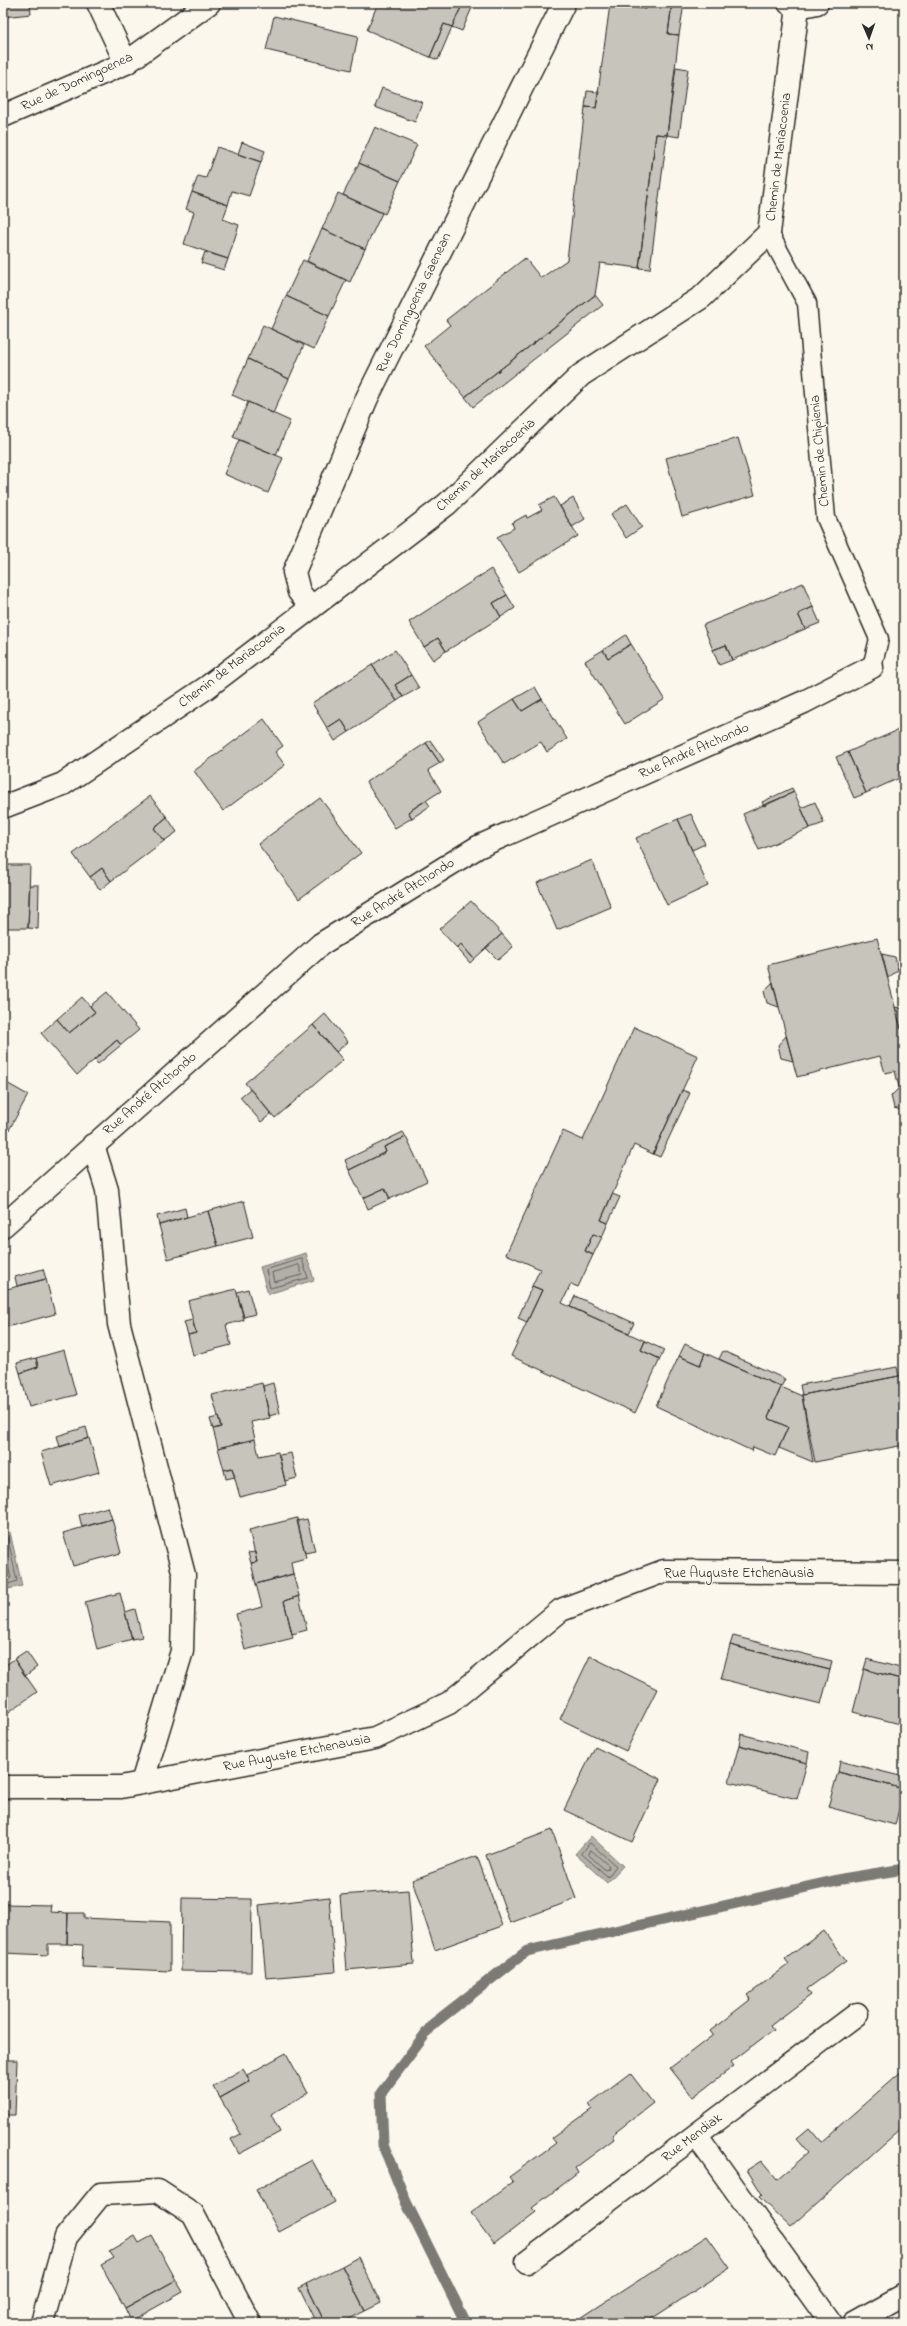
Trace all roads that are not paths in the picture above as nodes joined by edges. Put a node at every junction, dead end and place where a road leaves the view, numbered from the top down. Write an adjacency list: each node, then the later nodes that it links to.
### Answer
1 (98, 3): 5 (street)
2 (209, 3): 5 (street, Rue de Domingoenea)
3 (564, 3): 8 (street, Rue Domingoenia Gaenean)
4 (801, 4): 7 (street, Chemin de Mariacoenia)
5 (126, 63): 6 (street, Rue de Domingoenea)
6 (3, 116)
7 (769, 233): 8 (street, Chemin de Mariacoenia); 9 (lane, Chemin de Chipienia)
8 (311, 607): 10 (street, Chemin de Mariacoenia)
9 (872, 667): 11 (street, Rue André Atchondo)
10 (3, 807)
11 (93, 1145): 12 (street, Rue André Atchondo); 14 (street)
12 (3, 1226)
13 (904, 1574): 14 (street, Rue Auguste Etchenausia)
14 (142, 1782): 15 (street, Rue Auguste Etchenausia)
15 (3, 1787)
16 (857, 2014): 17 (street, Rue Mendiak)
17 (696, 2135): 18 (street, Rue Mendiak); 22 (street)
18 (527, 2262)
19 (904, 2294): 23 (street)
20 (42, 2323): 21 (street)
21 (250, 2323)
22 (831, 2323)
23 (854, 2323)

